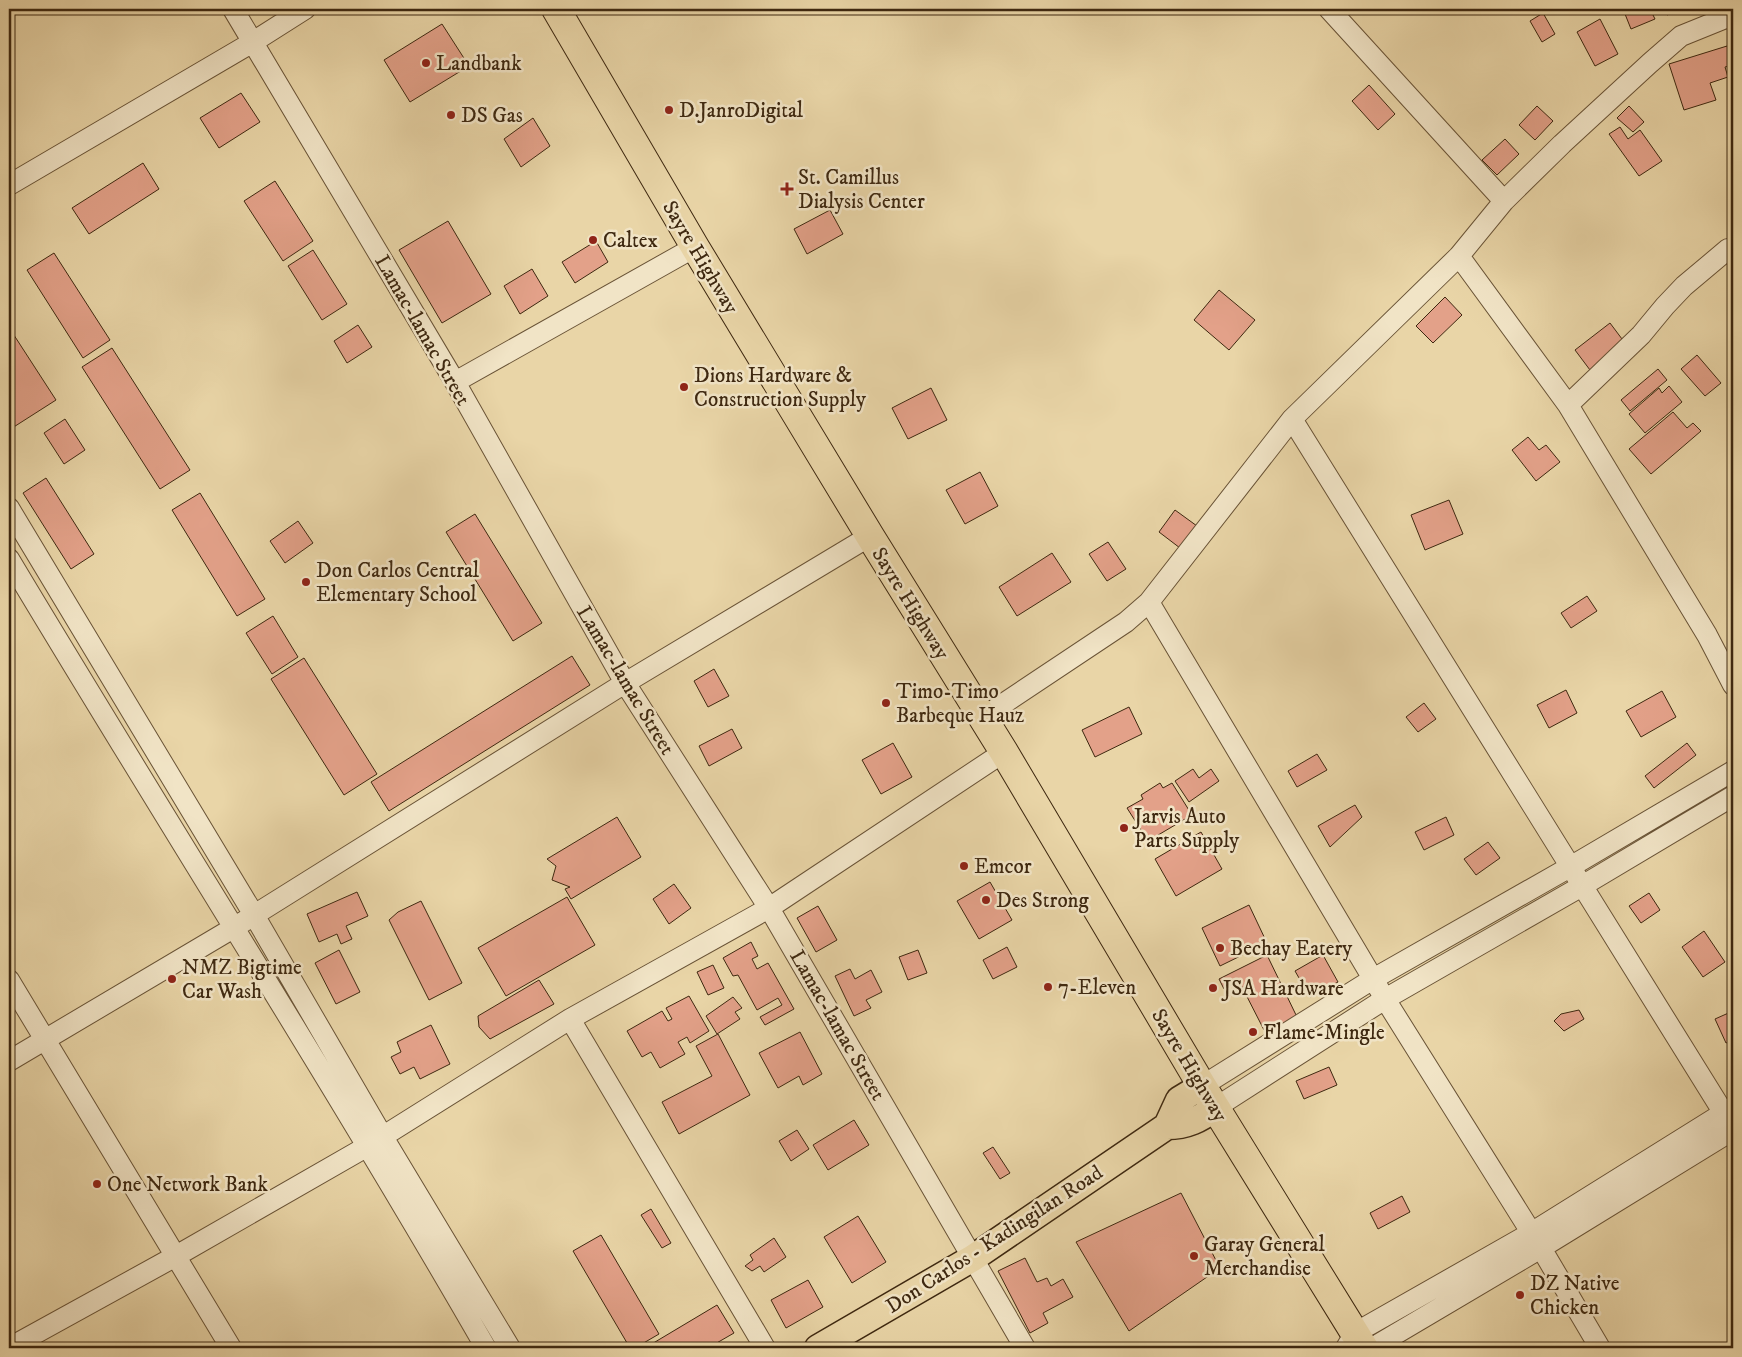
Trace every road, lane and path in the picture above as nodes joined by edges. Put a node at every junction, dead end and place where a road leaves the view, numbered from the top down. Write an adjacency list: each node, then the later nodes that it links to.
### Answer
1 (233, 9): 6 (street, Lamac-lamac Street)
2 (305, 9): 6 (street)
3 (556, 9): 9 (highway, Sayre Highway)
4 (1330, 9): 8 (street)
5 (1725, 15): 8 (street)
6 (253, 42): 7 (street); 12 (street, Lamac-lamac Street)
7 (9, 185)
8 (1504, 201): 11 (street)
9 (695, 247): 12 (street); 16 (highway, Sayre Highway)
10 (1728, 249): 13 (street)
11 (1459, 256): 13 (street); 14 (street)
12 (454, 382): 19 (street, Lamac-lamac Street)
13 (1568, 405): 20 (street)
14 (1292, 419): 18 (street); 25 (street)
15 (12, 519): 28 (street)
16 (870, 536): 19 (street); 21 (highway, Sayre Highway)
17 (9, 559): 29 (street)
18 (1149, 602): 21 (street); 30 (street)
19 (625, 683): 27 (street, Lamac-lamac Street); 28 (street)
20 (1733, 685)
21 (982, 718): 22 (highway, Sayre Highway)
22 (1004, 752): 27 (street); 36 (highway, Sayre Highway)
23 (1733, 771): 25 (street)
24 (1733, 796): 26 (street)
25 (1570, 867): 26 (street); 30 (street)
26 (1582, 886): 32 (street); 37 (street)
27 (769, 908): 33 (street); 42 (street, Lamac-lamac Street)
28 (254, 915): 29 (street); 38 (street)
29 (235, 927): 34 (street); 39 (street)
30 (1373, 979): 32 (street); 36 (street)
31 (9, 980): 34 (street)
32 (1385, 999): 36 (street); 40 (street)
33 (570, 1019): 38 (street); 48 (street)
34 (45, 1039): 35 (street); 41 (street)
35 (9, 1061)
36 (1208, 1097): 42 (main road, Don Carlos - Kadingilan Road); 43 (highway, Sayre Highway)
37 (1731, 1120): 40 (street)
38 (383, 1137): 39 (street); 47 (street)
39 (366, 1147): 41 (street); 46 (street)
40 (1536, 1240): 43 (street); 51 (street)
41 (176, 1256): 44 (street); 45 (street)
42 (973, 1258): 49 (main road, Don Carlos - Kadingilan Road); 50 (street, Lamac-lamac Street)
43 (1359, 1345)
44 (9, 1348)
45 (232, 1348)
46 (486, 1348)
47 (510, 1348)
48 (765, 1348)
49 (818, 1348)
50 (1025, 1348)
51 (1600, 1348)

